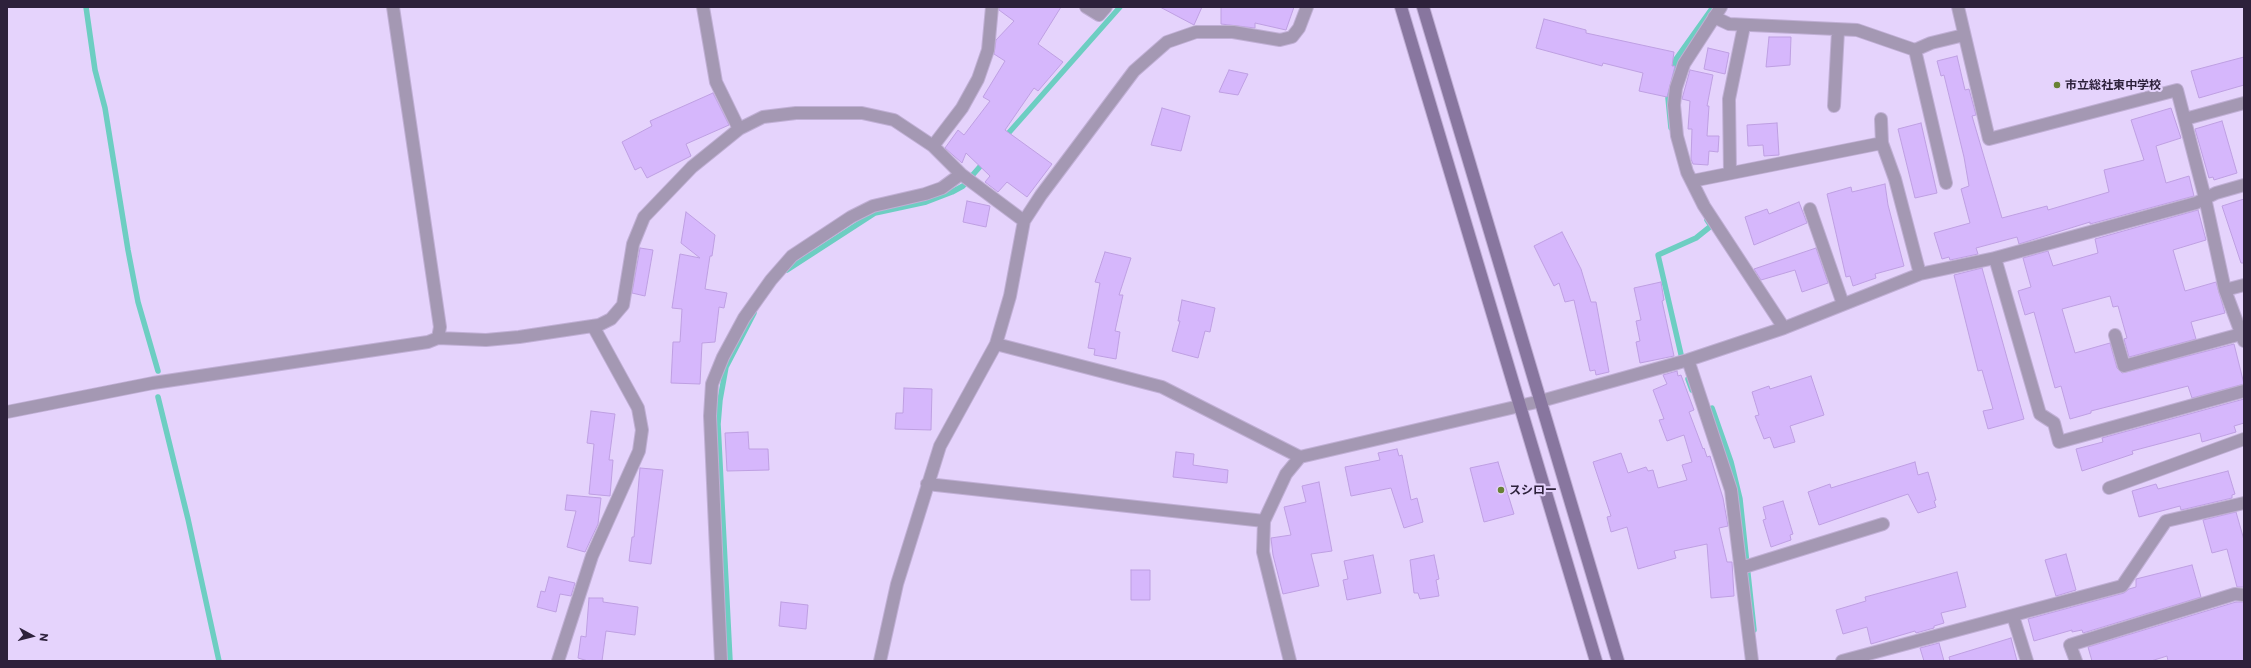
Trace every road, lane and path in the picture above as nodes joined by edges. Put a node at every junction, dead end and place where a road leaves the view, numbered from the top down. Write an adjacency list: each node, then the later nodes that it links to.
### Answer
1 (393, 7): 38 (street)
2 (702, 7): 19 (street)
3 (992, 7): 21 (street)
4 (1086, 7): 5 (street)
5 (1106, 7)
6 (1307, 7): 29 (street)
7 (1400, 7): 44 (street)
8 (1423, 7): 43 (street)
9 (1958, 7): 13 (street)
10 (1718, 12): 11 (street); 24 (street)
11 (1744, 26): 12 (street); 22 (street)
12 (1838, 31): 14 (street); 16 (street)
13 (1964, 35): 14 (street); 18 (street)
14 (1915, 50): 25 (street)
15 (2244, 103): 18 (street)
16 (1834, 106)
17 (1881, 119): 20 (street)
18 (2185, 119): 27 (street)
19 (739, 129): 21 (street); 35 (street)
20 (1882, 143): 22 (street); 31 (street)
21 (933, 146): 23 (street)
22 (1730, 173): 24 (street)
23 (966, 178): 29 (street); 57 (street)
24 (1692, 181): 36 (street)
25 (1946, 183)
26 (2244, 185): 27 (street)
27 (2205, 198): 30 (street); 33 (street)
28 (1810, 209): 34 (street)
29 (1024, 222): 40 (street)
30 (1995, 258): 31 (street); 42 (street)
31 (1920, 274): 34 (street)
32 (2244, 285): 33 (street)
33 (2225, 290): 39 (street)
34 (1843, 304): 36 (street)
35 (593, 326): 38 (street); 56 (street)
36 (1784, 328): 41 (street)
37 (2115, 335): 39 (street)
38 (438, 338): 45 (street)
39 (2243, 338)
40 (996, 344): 47 (street); 48 (street)
41 (1684, 361): 43 (street); 53 (street)
42 (2244, 391)
43 (1541, 401): 44 (street); 61 (street)
44 (1520, 406): 47 (street); 60 (street)
45 (7, 412)
46 (2244, 439): 49 (street)
47 (1300, 457): 51 (street)
48 (927, 484): 51 (street); 58 (street)
49 (2109, 488)
50 (2244, 503): 55 (street)
51 (1264, 521): 59 (street)
52 (1883, 524): 53 (street)
53 (1746, 567): 62 (street)
54 (2244, 595): 65 (street)
55 (2013, 616): 63 (street); 64 (street)
56 (558, 661)
57 (721, 661)
58 (880, 661)
59 (1290, 661)
60 (1596, 661)
61 (1618, 661)
62 (1752, 661)
63 (1842, 661)
64 (2027, 661)
65 (2076, 661)

